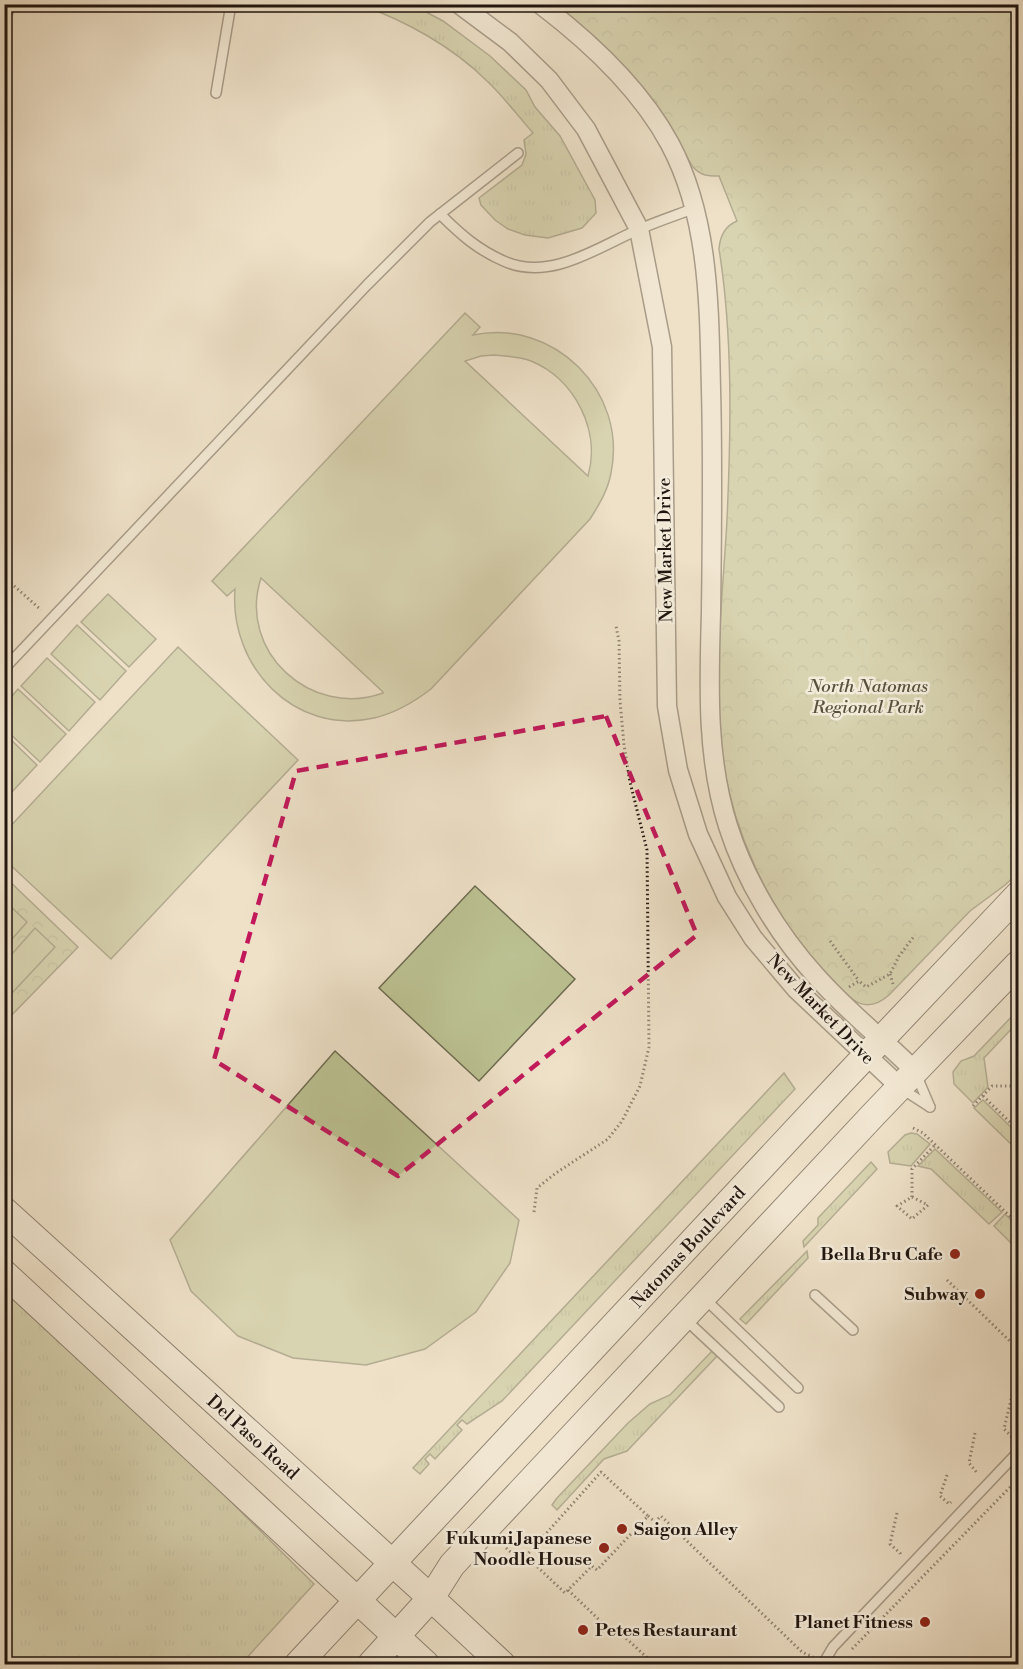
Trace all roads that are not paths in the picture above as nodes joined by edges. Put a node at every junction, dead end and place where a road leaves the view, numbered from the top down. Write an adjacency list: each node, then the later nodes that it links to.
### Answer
1 (13, 4): 5 (lane)
2 (231, 4): 6 (lane)
3 (459, 4): 10 (street, New Market Drive)
4 (540, 4): 8 (street, New Market Drive)
5 (4, 17)
6 (216, 93)
7 (518, 153): 9 (lane)
8 (695, 208): 10 (lane); 14 (street, New Market Drive)
9 (440, 214): 10 (lane); 11 (lane)
10 (639, 229): 14 (street, New Market Drive)
11 (4, 669)
12 (1018, 895): 14 (main road, Natomas Boulevard)
13 (1018, 964): 15 (main road)
14 (874, 1048): 15 (street, New Market Drive); 25 (main road, Natomas Boulevard)
15 (907, 1079): 19 (main road)
16 (4, 1210): 25 (main road, Del Paso Road)
17 (4, 1272): 27 (main road)
18 (815, 1295): 21 (lane)
19 (702, 1297): 20 (main road); 22 (lane)
20 (683, 1318): 23 (lane); 26 (main road)
21 (853, 1330)
22 (798, 1388)
23 (779, 1407)
24 (1018, 1452): 29 (lane)
25 (393, 1563): 26 (main road, Del Paso Road); 27 (main road, Natomas Boulevard)
26 (431, 1598): 28 (main road); 33 (main road, Del Paso Road)
27 (358, 1600): 28 (main road); 30 (main road, Natomas Boulevard)
28 (397, 1637): 31 (main road); 32 (main road)
29 (823, 1663)
30 (298, 1665)
31 (371, 1665)
32 (426, 1665)
33 (501, 1665)

